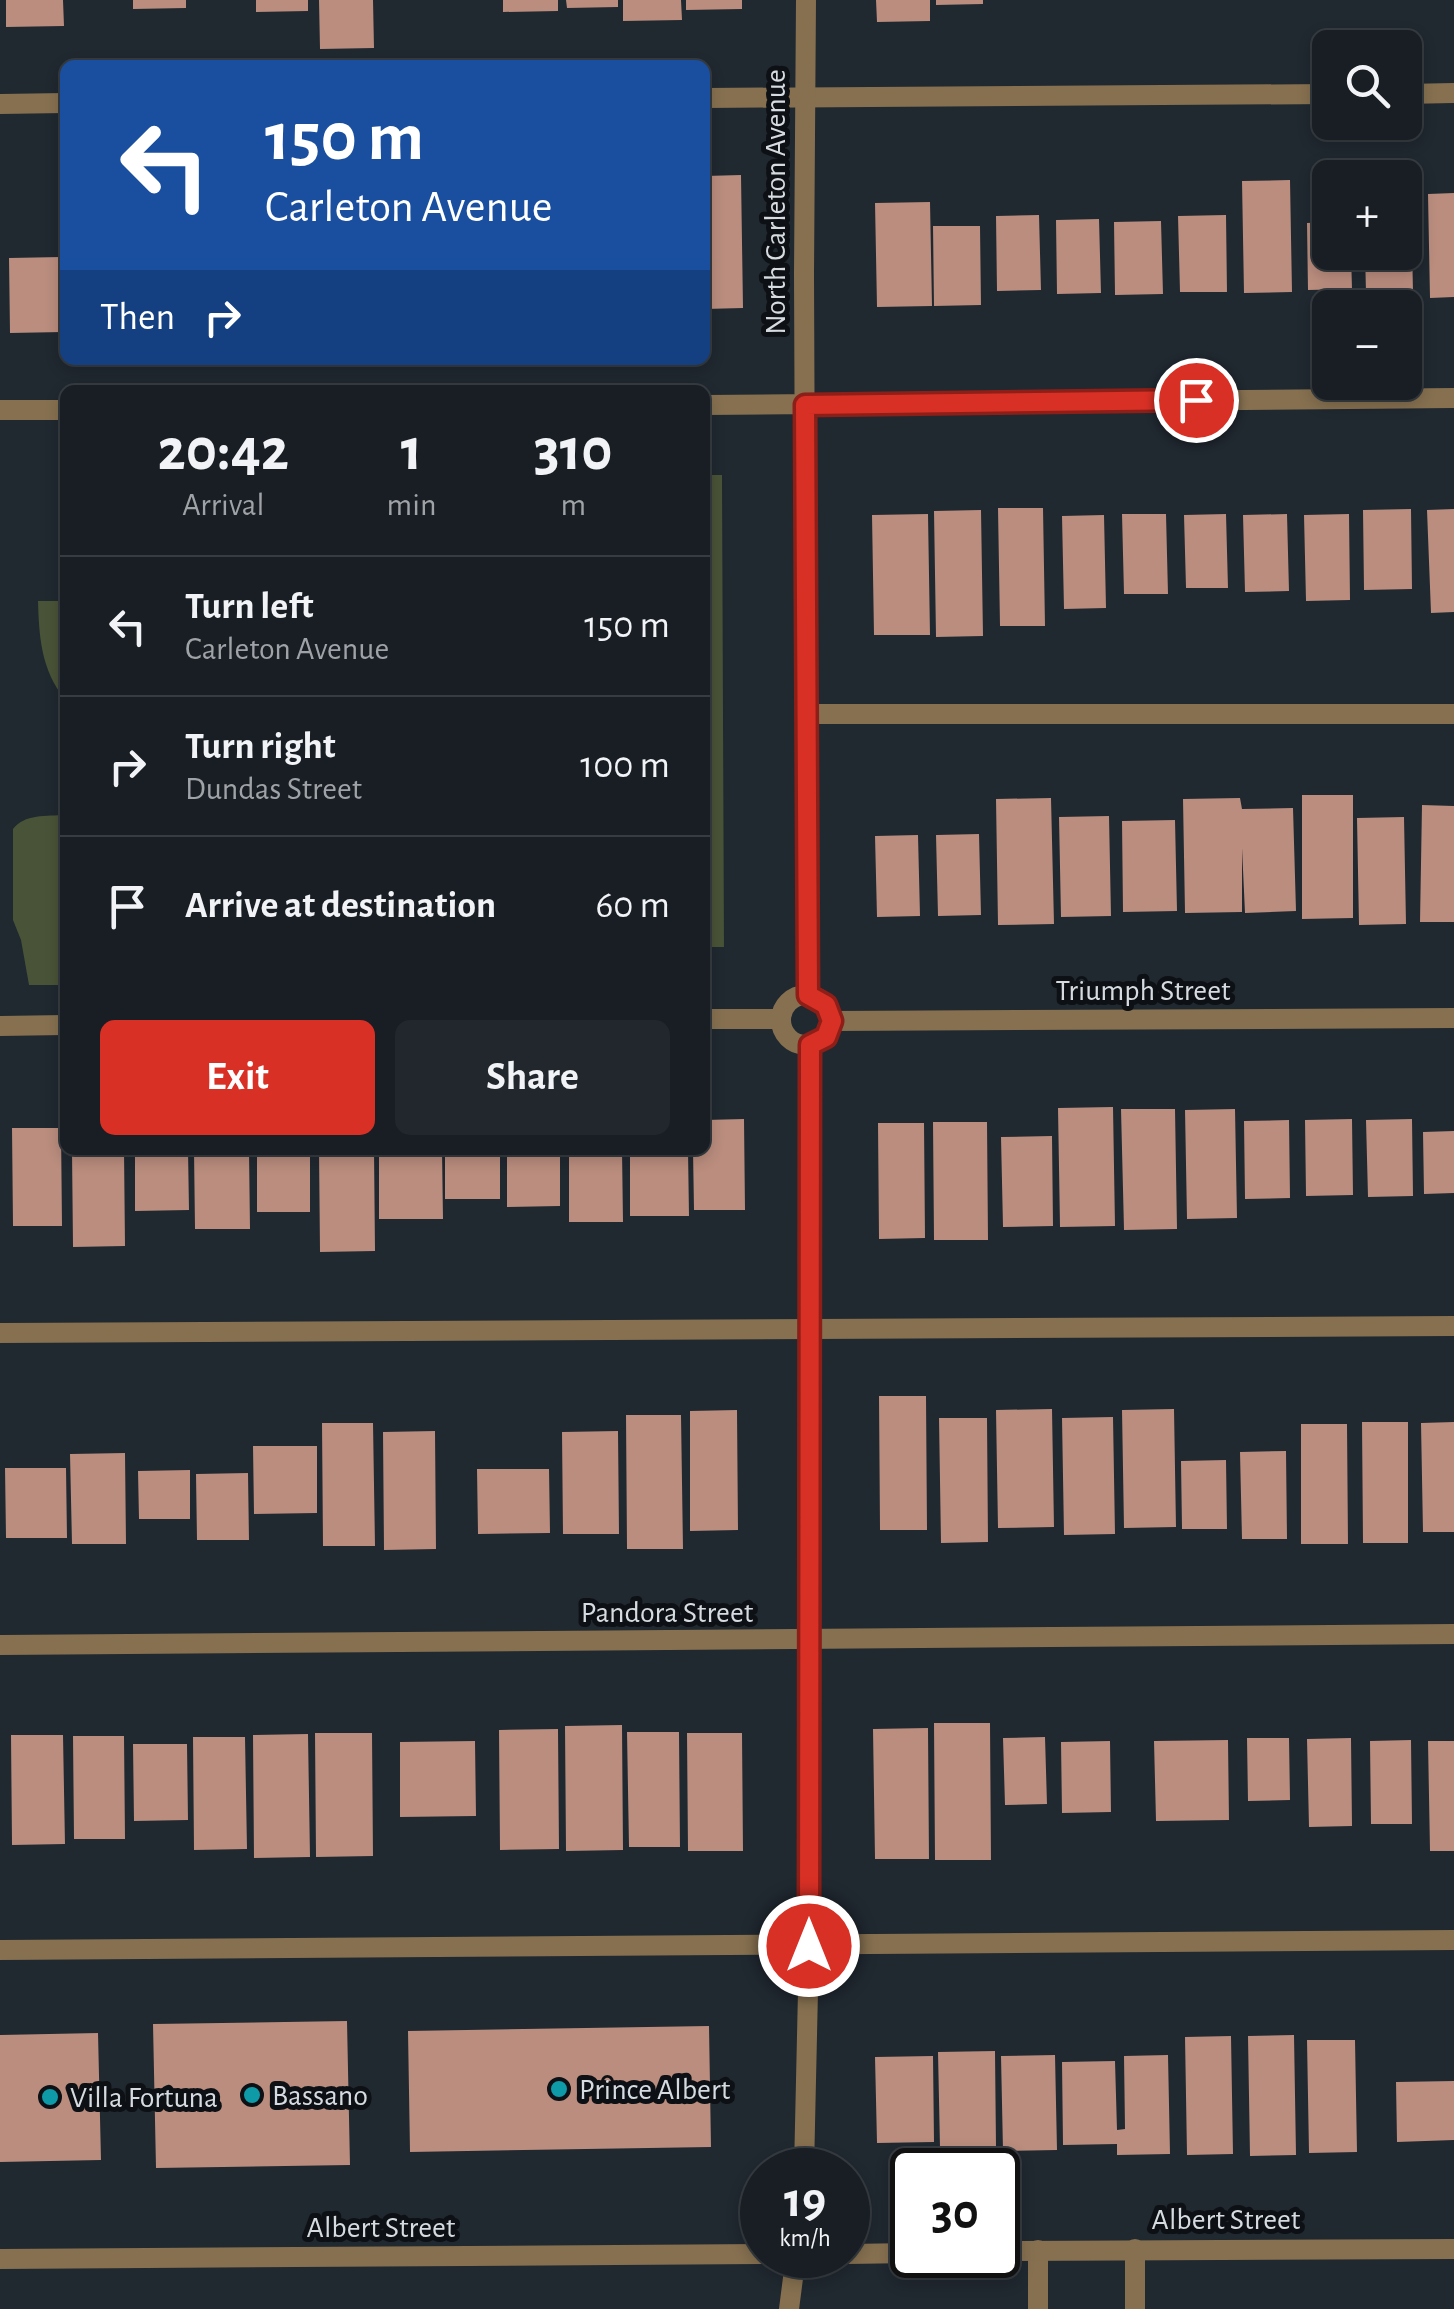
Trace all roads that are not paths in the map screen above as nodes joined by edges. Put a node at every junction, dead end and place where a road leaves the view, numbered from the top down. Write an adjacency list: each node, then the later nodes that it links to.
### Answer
1 (806, 0): 5 (street, North Carleton Avenue)
2 (1454, 93): 4 (street)
3 (1312, 94): 5 (street)
4 (1422, 94)
5 (805, 97): 6 (street); 10 (street, North Carleton Avenue)
6 (710, 98)
7 (0, 104): 8 (street)
8 (60, 104)
9 (1454, 398): 10 (street)
10 (805, 405): 11 (street); 14 (street, North Carleton Avenue)
11 (710, 406)
12 (0, 410): 13 (street)
13 (60, 410)
14 (805, 714): 15 (street); 16 (street, North Carleton Avenue)
15 (1454, 714)
16 (808, 995): 17 (street); 20 (street)
17 (781, 1018): 19 (street); 23 (street)
18 (1454, 1018): 20 (street, Triumph Street)
19 (710, 1019)
20 (832, 1021): 23 (street)
21 (60, 1025): 22 (street)
22 (0, 1026)
23 (810, 1045): 25 (street)
24 (1454, 1326): 25 (street)
25 (810, 1330): 26 (street); 28 (street)
26 (0, 1333)
27 (1454, 1634): 28 (street, Pandora Street)
28 (810, 1641): 29 (street, Pandora Street); 31 (street)
29 (0, 1645)
30 (1454, 1940): 31 (street)
31 (809, 1946): 32 (street); 33 (street)
32 (0, 1950)
33 (804, 2148)
34 (1454, 2249): 37 (street, Albert Street)
35 (1020, 2250): 36 (street, Albert Street)
36 (1038, 2250): 37 (street, Albert Street); 42 (street)
37 (1135, 2250): 43 (street)
38 (740, 2254): 39 (street, Albert Street)
39 (0, 2259)
40 (793, 2278): 41 (street)
41 (788, 2309)
42 (1038, 2309)
43 (1135, 2309)

